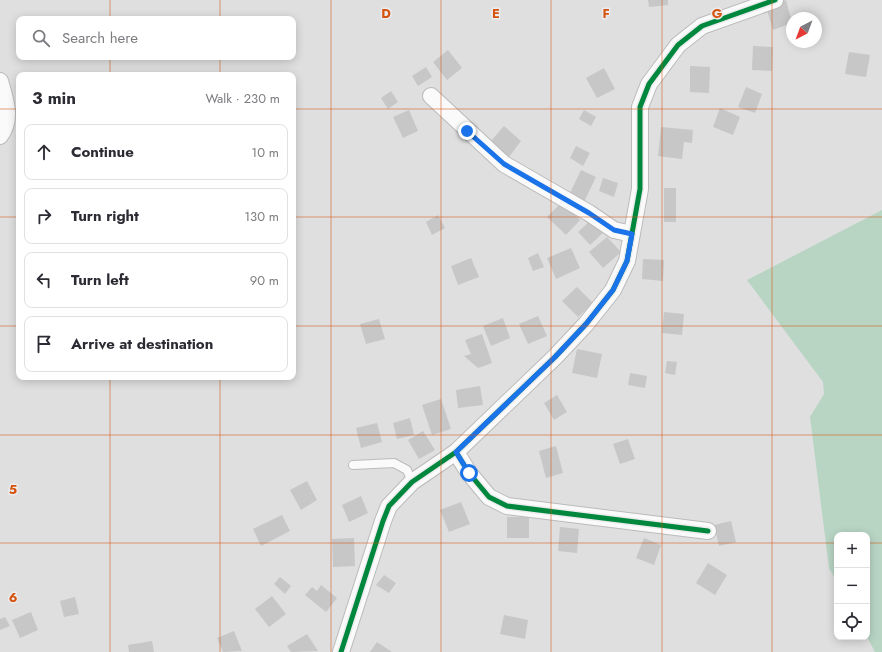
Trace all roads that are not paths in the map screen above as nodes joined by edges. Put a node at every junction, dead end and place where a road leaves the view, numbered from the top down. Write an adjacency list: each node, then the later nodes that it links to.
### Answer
1 (775, 0): 5 (street)
2 (0, 81): 4 (street)
3 (431, 96): 5 (street)
4 (0, 136)
5 (632, 234): 6 (street)
6 (456, 452): 8 (street); 9 (street)
7 (353, 465): 8 (lane)
8 (412, 482): 10 (street)
9 (708, 531)
10 (342, 652)

